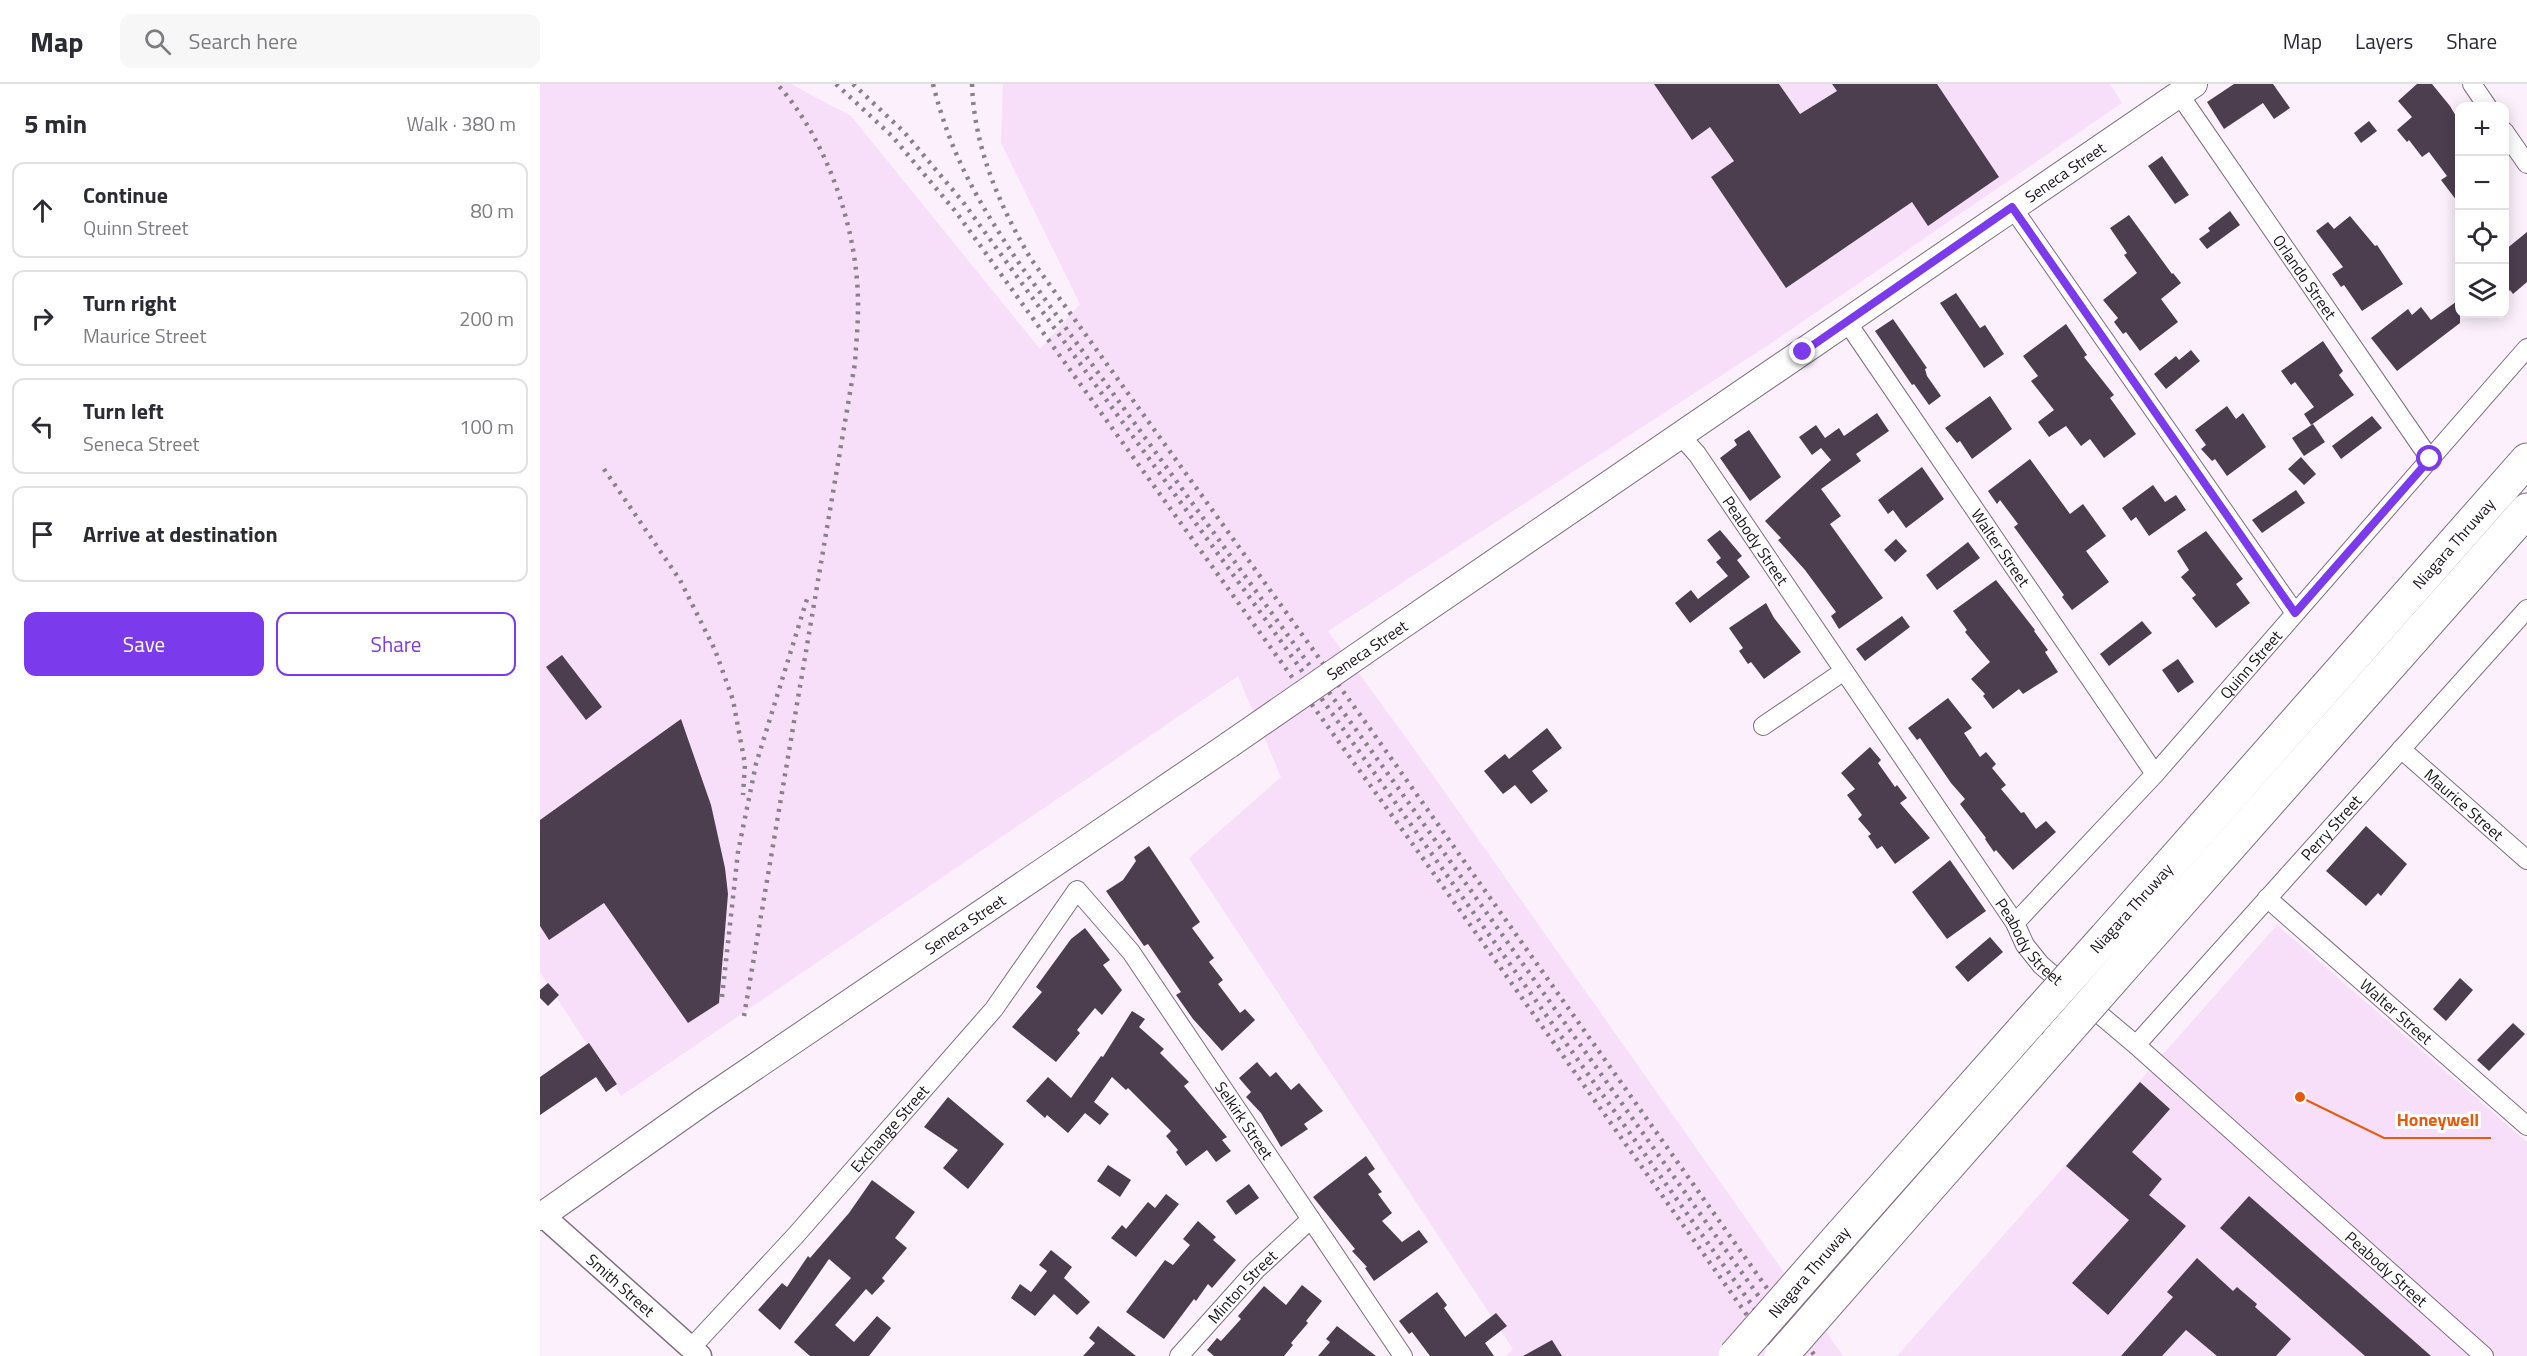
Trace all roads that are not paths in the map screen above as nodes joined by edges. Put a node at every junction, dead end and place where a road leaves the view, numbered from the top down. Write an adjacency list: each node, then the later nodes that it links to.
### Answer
1 (2472, 84): 3 (street)
2 (2186, 89): 6 (main road, Seneca Street); 10 (street, Orlando Street)
3 (2484, 102)
4 (2509, 137): 5 (street)
5 (2527, 164)
6 (2012, 207): 7 (main road, Seneca Street); 14 (street)
7 (1847, 322): 9 (main road, Seneca Street); 18 (street, Walter Street)
8 (2527, 348): 10 (street, Quinn Street)
9 (1680, 435): 15 (street, Peabody Street); 25 (main road, Seneca Street, bridge)
10 (2430, 459): 14 (street, Quinn Street)
11 (2527, 460): 30 (highway, Niagara Thruway, bridge)
12 (2527, 510): 31 (highway, Niagara Thruway, bridge)
13 (2527, 609): 17 (street, Perry Street)
14 (2295, 613): 18 (street, Quinn Street)
15 (1844, 671): 16 (street); 22 (street, Peabody Street)
16 (1763, 726)
17 (2401, 749): 19 (street, Maurice Street); 21 (street, Perry Street)
18 (2155, 774): 22 (street, Quinn Street)
19 (2527, 860)
20 (1077, 890): 26 (street, Selkirk Street); 27 (street, Exchange Street)
21 (2267, 898): 23 (street, Perry Street); 24 (street, Walter Street)
22 (2015, 923): 23 (street, Peabody Street)
23 (2136, 1045): 32 (street, Peabody Street)
24 (2527, 1126)
25 (541, 1215): 27 (street, Smith Street)
26 (1311, 1220): 28 (street, Minton Street); 29 (street, Selkirk Street)
27 (692, 1353)
28 (1179, 1356)
29 (1403, 1356)
30 (1735, 1356)
31 (1781, 1356)
32 (2484, 1356)

